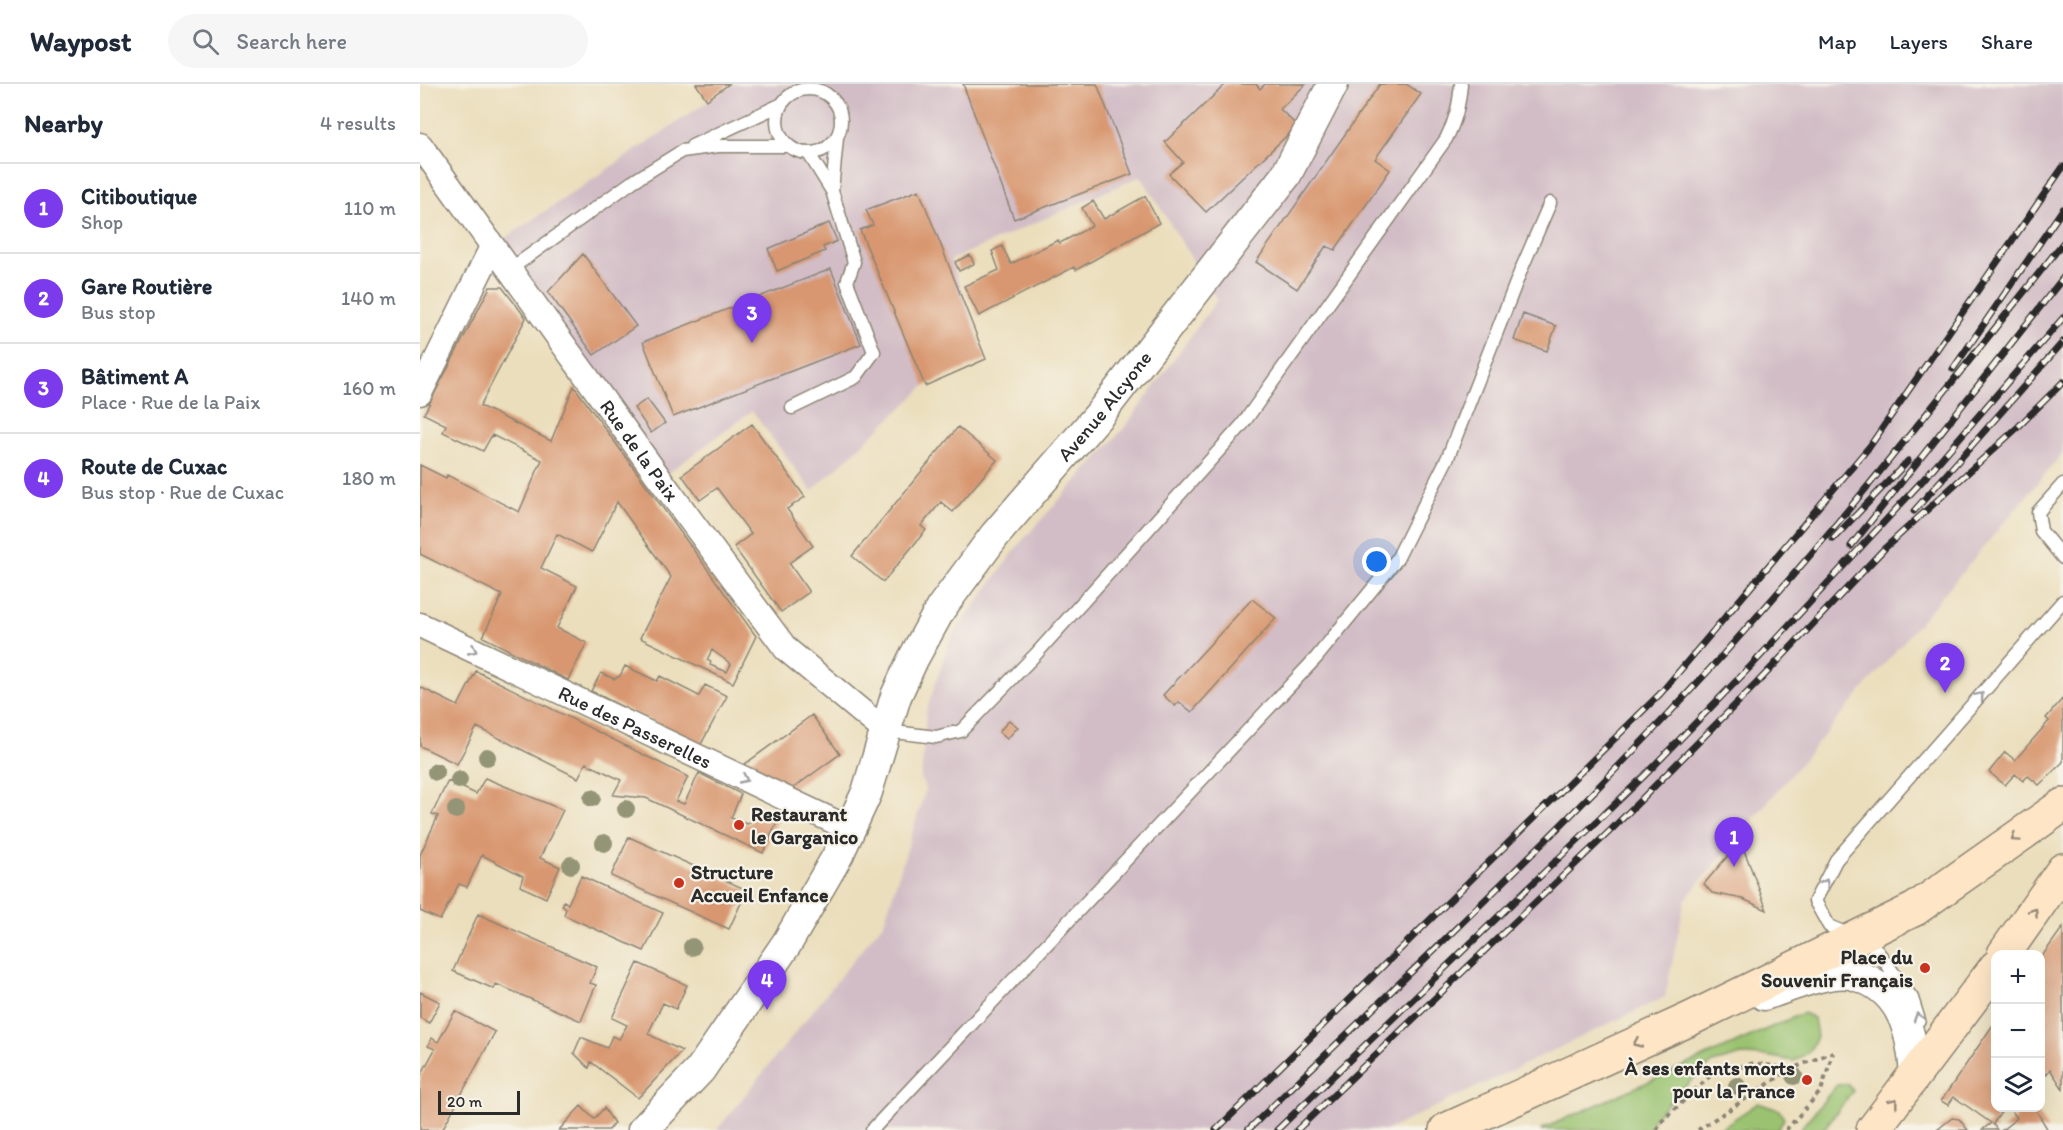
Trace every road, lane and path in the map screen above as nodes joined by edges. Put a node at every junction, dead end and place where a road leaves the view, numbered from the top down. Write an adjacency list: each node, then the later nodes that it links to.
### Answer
1 (796, 84): 5 (lane)
2 (1333, 84): 21 (street, Avenue Alcyone)
3 (1461, 84): 21 (lane)
4 (831, 90): 5 (lane); 6 (lane)
5 (784, 100): 8 (lane); 9 (lane)
6 (837, 137): 10 (lane); 11 (lane)
7 (420, 145): 13 (street, Rue de la Paix)
8 (788, 146): 9 (lane); 10 (lane)
9 (682, 151): 14 (lane)
10 (809, 154): 11 (lane)
11 (832, 190): 16 (lane)
12 (1550, 203): 32 (lane)
13 (492, 247): 14 (street, Rue de la Paix); 15 (street)
14 (509, 270): 21 (street, Rue de la Paix)
15 (420, 393)
16 (792, 408)
17 (2063, 484): 18 (lane)
18 (2063, 558)
19 (2063, 601): 25 (lane, one-way to 19)
20 (420, 625): 23 (street, Rue des Passerelles, one-way to 23)
21 (885, 731): 23 (street, Avenue Alcyone)
22 (2063, 805): 25 (main road, one-way to 25)
23 (850, 829): 31 (street, Avenue Alcyone)
24 (2063, 870): 26 (main road, one-way to 24)
25 (1857, 938): 28 (main road); 30 (lane, one-way to 25)
26 (2007, 950)
27 (1991, 972): 30 (main road)
28 (1690, 1019): 30 (street); 33 (main road, one-way to 33)
29 (1791, 1069): 34 (path); 35 (path); 36 (path)
30 (1916, 1074): 37 (main road, one-way to 30)
31 (643, 1130)
32 (872, 1130)
33 (1446, 1130)
34 (1657, 1130)
35 (1698, 1130)
36 (1786, 1130)
37 (1873, 1130)

